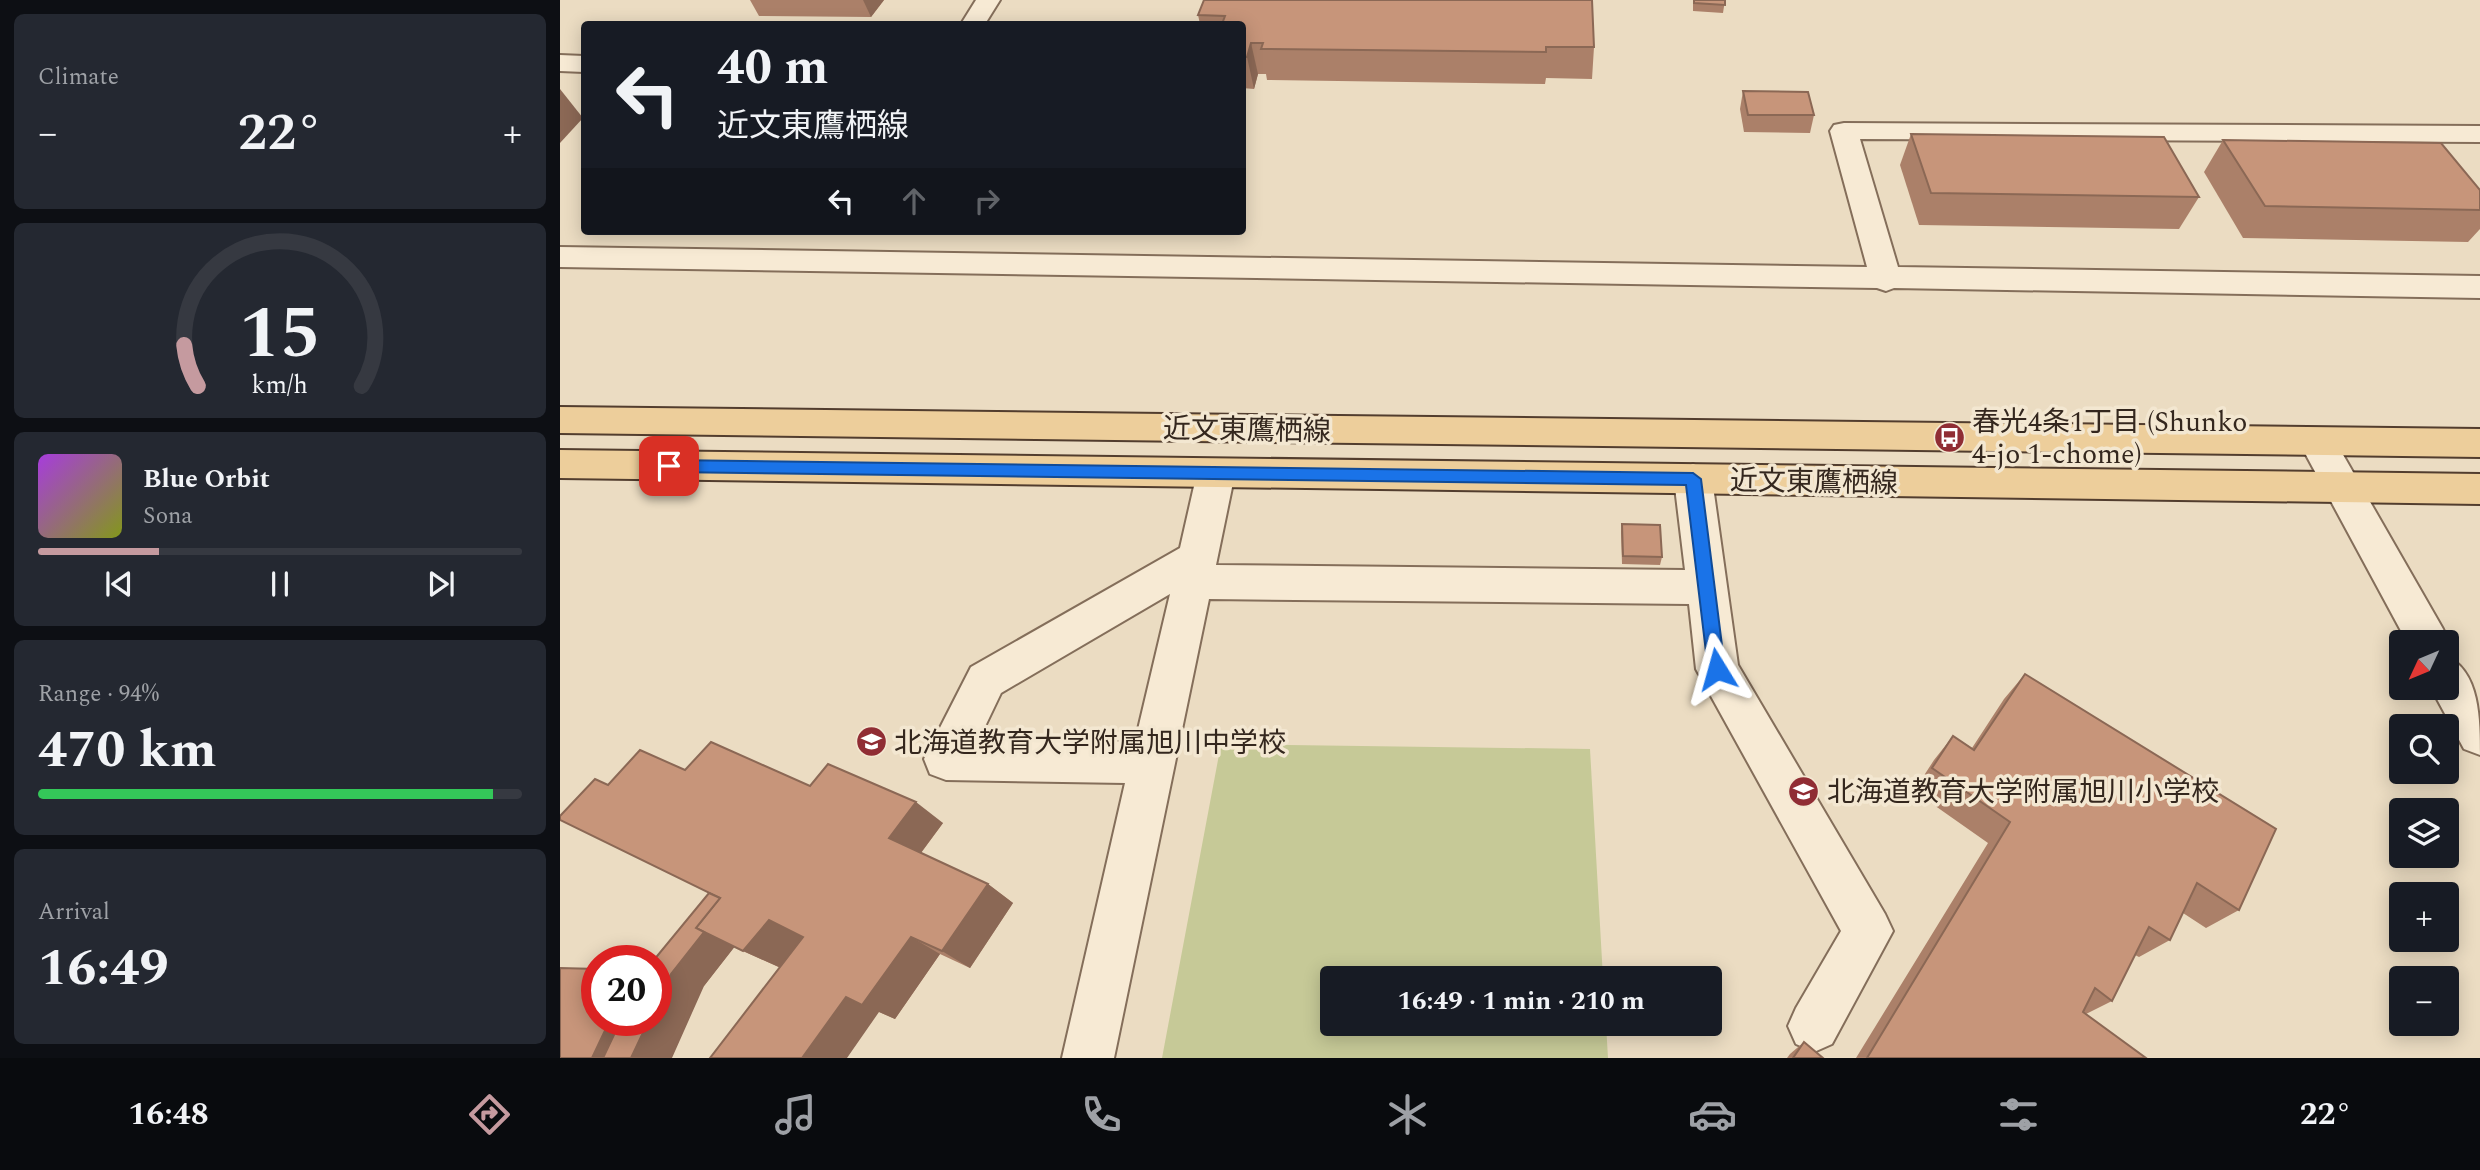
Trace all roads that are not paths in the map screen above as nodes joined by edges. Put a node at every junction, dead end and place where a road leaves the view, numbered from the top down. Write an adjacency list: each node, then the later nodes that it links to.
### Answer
1 (988, 0): 2 (street)
2 (974, 21)
3 (560, 63): 4 (street)
4 (581, 64)
5 (2480, 134): 7 (street)
6 (560, 257): 7 (street)
7 (1886, 280): 8 (street)
8 (2480, 287)
9 (560, 421): 10 (main road, 近文東鷹栖線)
10 (2317, 442): 11 (main road, 近文東鷹栖線); 15 (street)
11 (2480, 443)
12 (560, 464): 13 (main road, 近文東鷹栖線)
13 (1216, 473): 14 (main road, 近文東鷹栖線); 17 (street)
14 (1693, 479): 15 (main road, 近文東鷹栖線); 18 (street)
15 (2343, 488): 16 (main road, 近文東鷹栖線); 19 (street)
16 (2480, 489)
17 (1195, 569): 18 (street); 22 (street); 22 (street)
18 (1706, 587): 23 (street)
19 (2421, 630)
20 (2459, 698): 21 (street)
21 (2480, 735)
22 (1153, 763): 24 (street)
23 (1814, 1026)
24 (1088, 1058)

